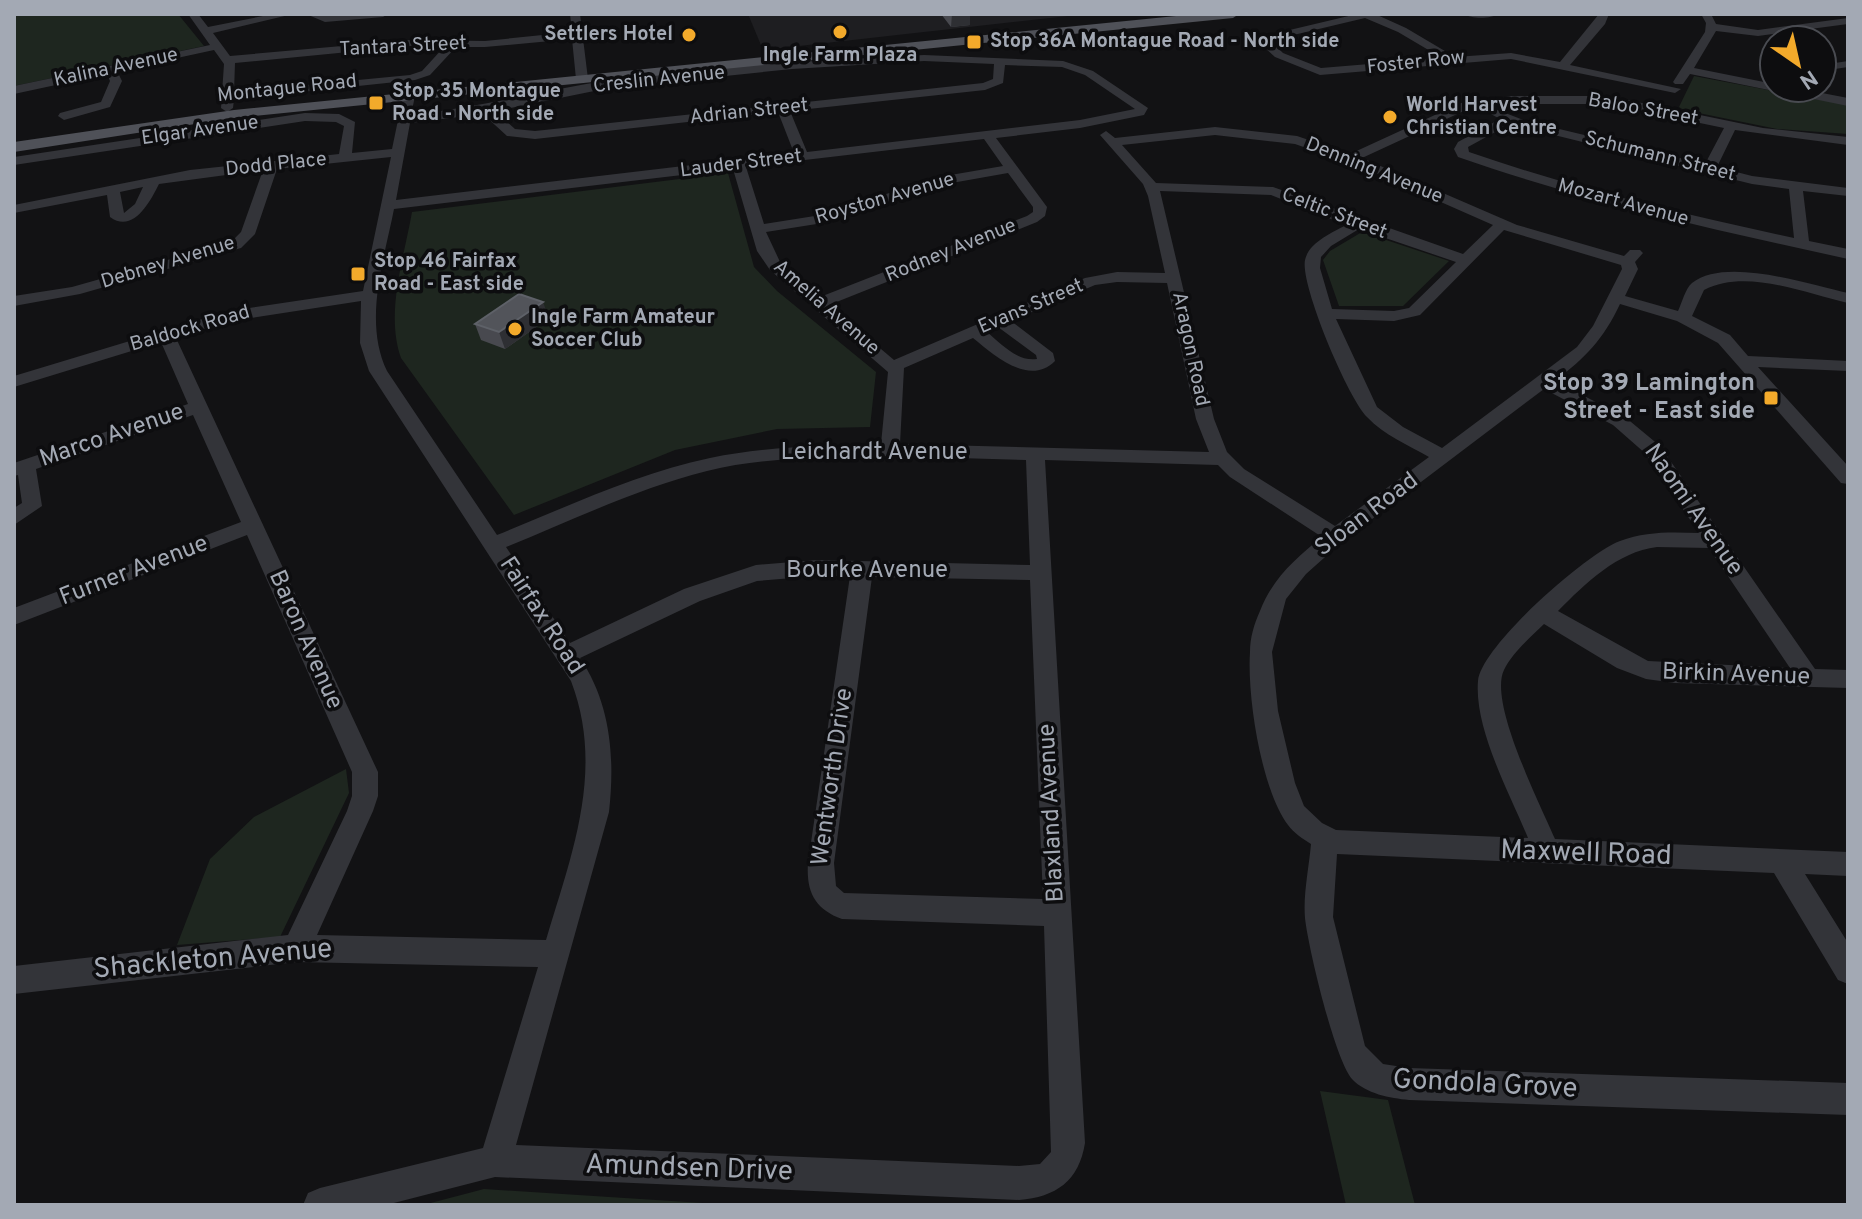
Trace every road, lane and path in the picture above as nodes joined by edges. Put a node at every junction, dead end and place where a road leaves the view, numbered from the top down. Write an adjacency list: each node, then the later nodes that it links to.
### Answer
1 (193, 14): 23 (street)
2 (288, 14): 23 (street)
3 (311, 14): 4 (street)
4 (383, 14)
5 (1144, 14): 6 (main road)
6 (1164, 14)
7 (1179, 14): 16 (main road, Montague Road)
8 (1233, 14): 16 (main road, Montague Road)
9 (1368, 14): 30 (street); 30 (street, Foster Row)
10 (1469, 14): 11 (street, Foster Row)
11 (1493, 14)
12 (1604, 14): 32 (street)
13 (1705, 14): 22 (street)
14 (1798, 16): 19 (street)
15 (575, 18): 18 (street); 25 (street)
16 (1119, 18): 35 (main road, Montague Road); 35 (main road, Montague Road)
17 (1848, 21): 20 (street)
18 (561, 22)
19 (1818, 24)
20 (1827, 24)
21 (475, 25): 27 (street)
22 (1711, 27): 24 (street); 34 (street)
23 (207, 31): 28 (street)
24 (1758, 33)
25 (577, 35): 27 (street, Tantara Street); 35 (street)
26 (454, 43): 27 (street, Tantara Street); 31 (street, Tantara Street); 41 (street)
27 (485, 44)
28 (219, 46): 31 (street); 33 (street, Kalina Avenue)
29 (1000, 59): 42 (street, Adrian Street); 43 (street, Creslin Avenue); 48 (street, Creslin Avenue)
30 (1451, 59): 32 (street, Foster Row)
31 (229, 60): 41 (street)
32 (1564, 65): 37 (street, Foster Row)
33 (110, 69): 38 (street, Kalina Avenue); 45 (street)
34 (1687, 70): 36 (street); 37 (street)
35 (582, 76): 39 (main road, Montague Road)
36 (1758, 85)
37 (1675, 89): 44 (street)
38 (14, 90)
39 (410, 93): 41 (main road, Montague Road); 46 (street, Fairfax Road)
40 (1476, 103): 44 (street, Baloo Street); 47 (street, Schumann Street); 58 (street, Baloo Street)
41 (227, 107): 51 (main road, Montague Road); 54 (main road, Montague Road)
42 (783, 109): 43 (street, Adrian Street); 56 (street)
43 (486, 110): 46 (street, Creslin Avenue)
44 (1662, 110): 49 (street, Baloo Street)
45 (64, 116)
46 (404, 120): 55 (street, Fairfax Road)
47 (1508, 120): 63 (street, Schumann Street); 74 (street, Mozart Avenue)
48 (1094, 122): 50 (street, Lauder Street); 53 (street, Aragon Road)
49 (1731, 126): 52 (street, Baloo Street); 63 (street)
50 (987, 135): 56 (street, Lauder Street); 62 (street, Rodney Avenue)
51 (14, 141)
52 (1848, 141)
53 (1112, 142): 58 (street, Denning Avenue); 65 (street, Aragon Road)
54 (14, 147)
55 (398, 152): 57 (street, Dodd Place); 69 (street, Fairfax Road)
56 (802, 156): 60 (street, Lauder Street)
57 (345, 157): 59 (street, Elgar Avenue); 61 (street, Dodd Place)
58 (1352, 158): 72 (street, Denning Avenue)
59 (14, 161)
60 (738, 164): 69 (street, Lauder Street); 73 (street, Amelia Avenue)
61 (272, 165): 64 (street, Dodd Place); 82 (street, Debney Avenue)
62 (1011, 169): 73 (street, Royston Avenue); 83 (street, Rodney Avenue)
63 (1709, 169): 66 (street, Schumann Street)
64 (154, 180): 67 (street, Dodd Place); 67 (street)
65 (1151, 187): 71 (street, Celtic Street); 78 (street, Aragon Road)
66 (1796, 187): 68 (street, Schumann Street); 74 (street)
67 (113, 189): 70 (street, Dodd Place)
68 (1848, 192)
69 (388, 205): 79 (street, Fairfax Road)
70 (14, 209)
71 (1357, 224): 77 (street, Celtic Street); 84 (street)
72 (1502, 224): 76 (street, Denning Avenue); 77 (street)
73 (758, 229): 83 (street, Amelia Avenue)
74 (1802, 245): 75 (street, Mozart Avenue)
75 (1848, 254)
76 (1631, 258): 80 (street, Sloan Road)
77 (1465, 260): 84 (street)
78 (1174, 278): 86 (street, Evans Street); 98 (street, Aragon Road)
79 (370, 295): 88 (street, Baldock Road); 105 (street, Fairfax Road)
80 (1616, 298): 85 (street); 92 (street, Sloan Road)
81 (1848, 298): 85 (street)
82 (14, 301)
83 (817, 304): 90 (street, Amelia Avenue)
84 (1327, 314): 97 (street)
85 (1683, 318): 89 (street)
86 (999, 320): 87 (street, Evans Street); 87 (street)
87 (975, 331): 90 (street, Evans Street)
88 (166, 335): 93 (street, Baldock Road); 94 (street, Baron Avenue)
89 (1746, 361): 91 (street); 100 (street)
90 (894, 366): 95 (street, Amelia Avenue)
91 (1848, 366)
92 (1542, 381): 97 (street, Sloan Road); 104 (street, Naomi Avenue)
93 (14, 382)
94 (198, 407): 99 (street, Marco Avenue); 102 (street, Baron Avenue)
95 (890, 450): 96 (street, Leichardt Avenue); 105 (street, Leichardt Avenue)
96 (1035, 455): 98 (street, Leichardt Avenue); 107 (street, Blaxland Avenue)
97 (1444, 457): 103 (street, Sloan Road)
98 (1223, 459): 103 (street, Aragon Road)
99 (20, 468): 101 (street, Marco Avenue)
100 (1848, 478)
101 (14, 518)
102 (253, 525): 109 (street, Furner Avenue); 118 (street, Baron Avenue)
103 (1336, 536): 113 (street, Sloan Road)
104 (1715, 541): 108 (street); 111 (street, Naomi Avenue)
105 (494, 544): 110 (street, Fairfax Road)
106 (862, 569): 107 (street, Bourke Avenue); 110 (street, Bourke Avenue); 117 (street, Wentworth Drive)
107 (1041, 573): 117 (street, Blaxland Avenue)
108 (1544, 613): 111 (street, Birkin Avenue); 114 (street)
109 (14, 617)
110 (567, 654): 119 (street, Fairfax Road)
111 (1809, 678): 112 (street, Birkin Avenue)
112 (1848, 679)
113 (1325, 839): 114 (street, Maxwell Road); 122 (street, Gondola Grove)
114 (1546, 851): 115 (street, Maxwell Road)
115 (1783, 863): 116 (street, Maxwell Road); 120 (street)
116 (1848, 864)
117 (1056, 913): 124 (street, Blaxland Avenue)
118 (297, 948): 119 (street, Shackleton Avenue); 121 (street, Shackleton Avenue)
119 (557, 954): 123 (street, Fairfax Road)
120 (1848, 970)
121 (14, 980)
122 (1848, 1099)
123 (495, 1161): 124 (street, Amundsen Drive); 125 (street, Amundsen Drive)
124 (1060, 1170)
125 (320, 1205)

